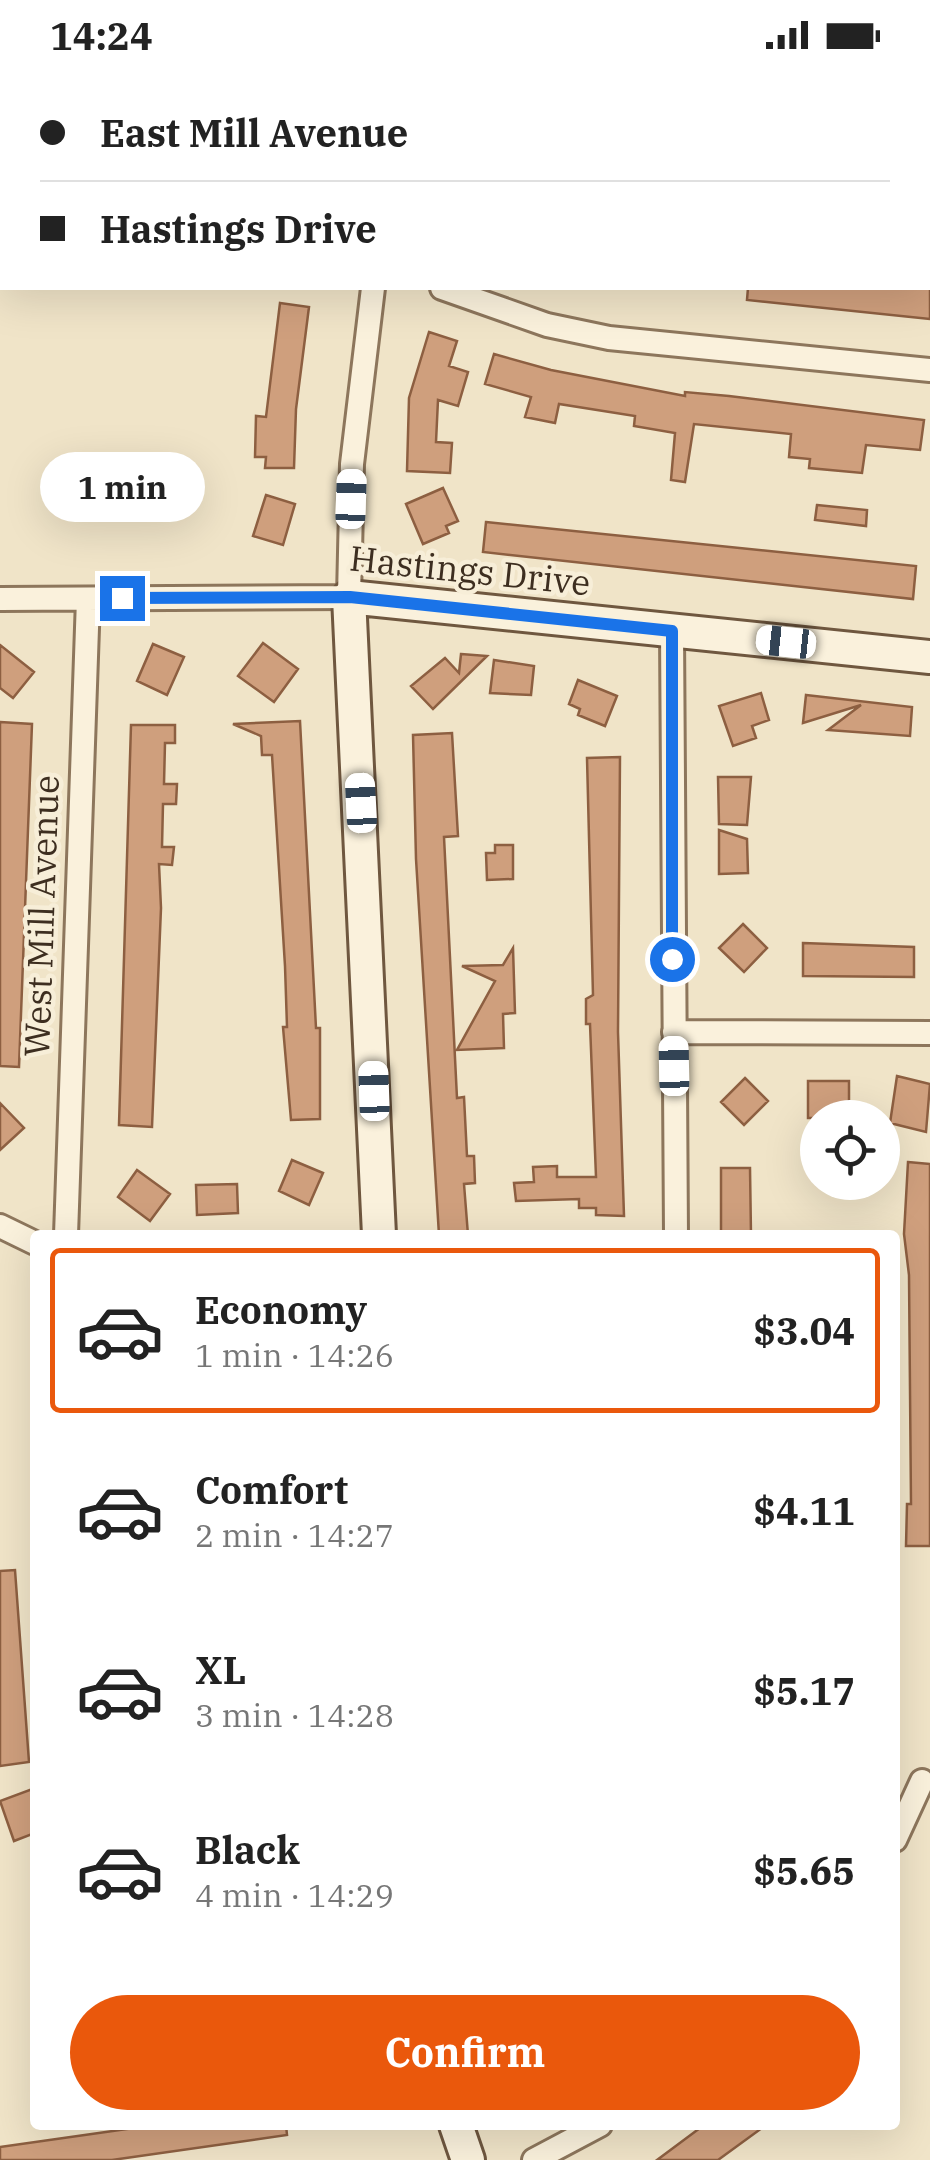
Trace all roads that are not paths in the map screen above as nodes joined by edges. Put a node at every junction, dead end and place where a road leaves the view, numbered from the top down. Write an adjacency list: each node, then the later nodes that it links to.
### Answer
1 (373, 290): 4 (street)
2 (448, 290): 3 (street)
3 (930, 370)
4 (350, 597): 6 (street, Hastings Drive); 7 (street, Hastings Drive); 13 (street)
5 (0, 599): 6 (street, Hastings Drive)
6 (88, 599): 12 (street, West Mill Avenue)
7 (672, 631): 8 (street, Hastings Drive); 9 (street)
8 (930, 657)
9 (674, 1032): 10 (street); 14 (street)
10 (930, 1033)
11 (0, 1226): 15 (street)
12 (66, 1230)
13 (379, 1230)
14 (676, 1230)
15 (30, 1240)
16 (922, 1781): 17 (street)
17 (900, 1829)
18 (457, 2130): 20 (street)
19 (591, 2130): 21 (street)
20 (461, 2159)
21 (534, 2160)

